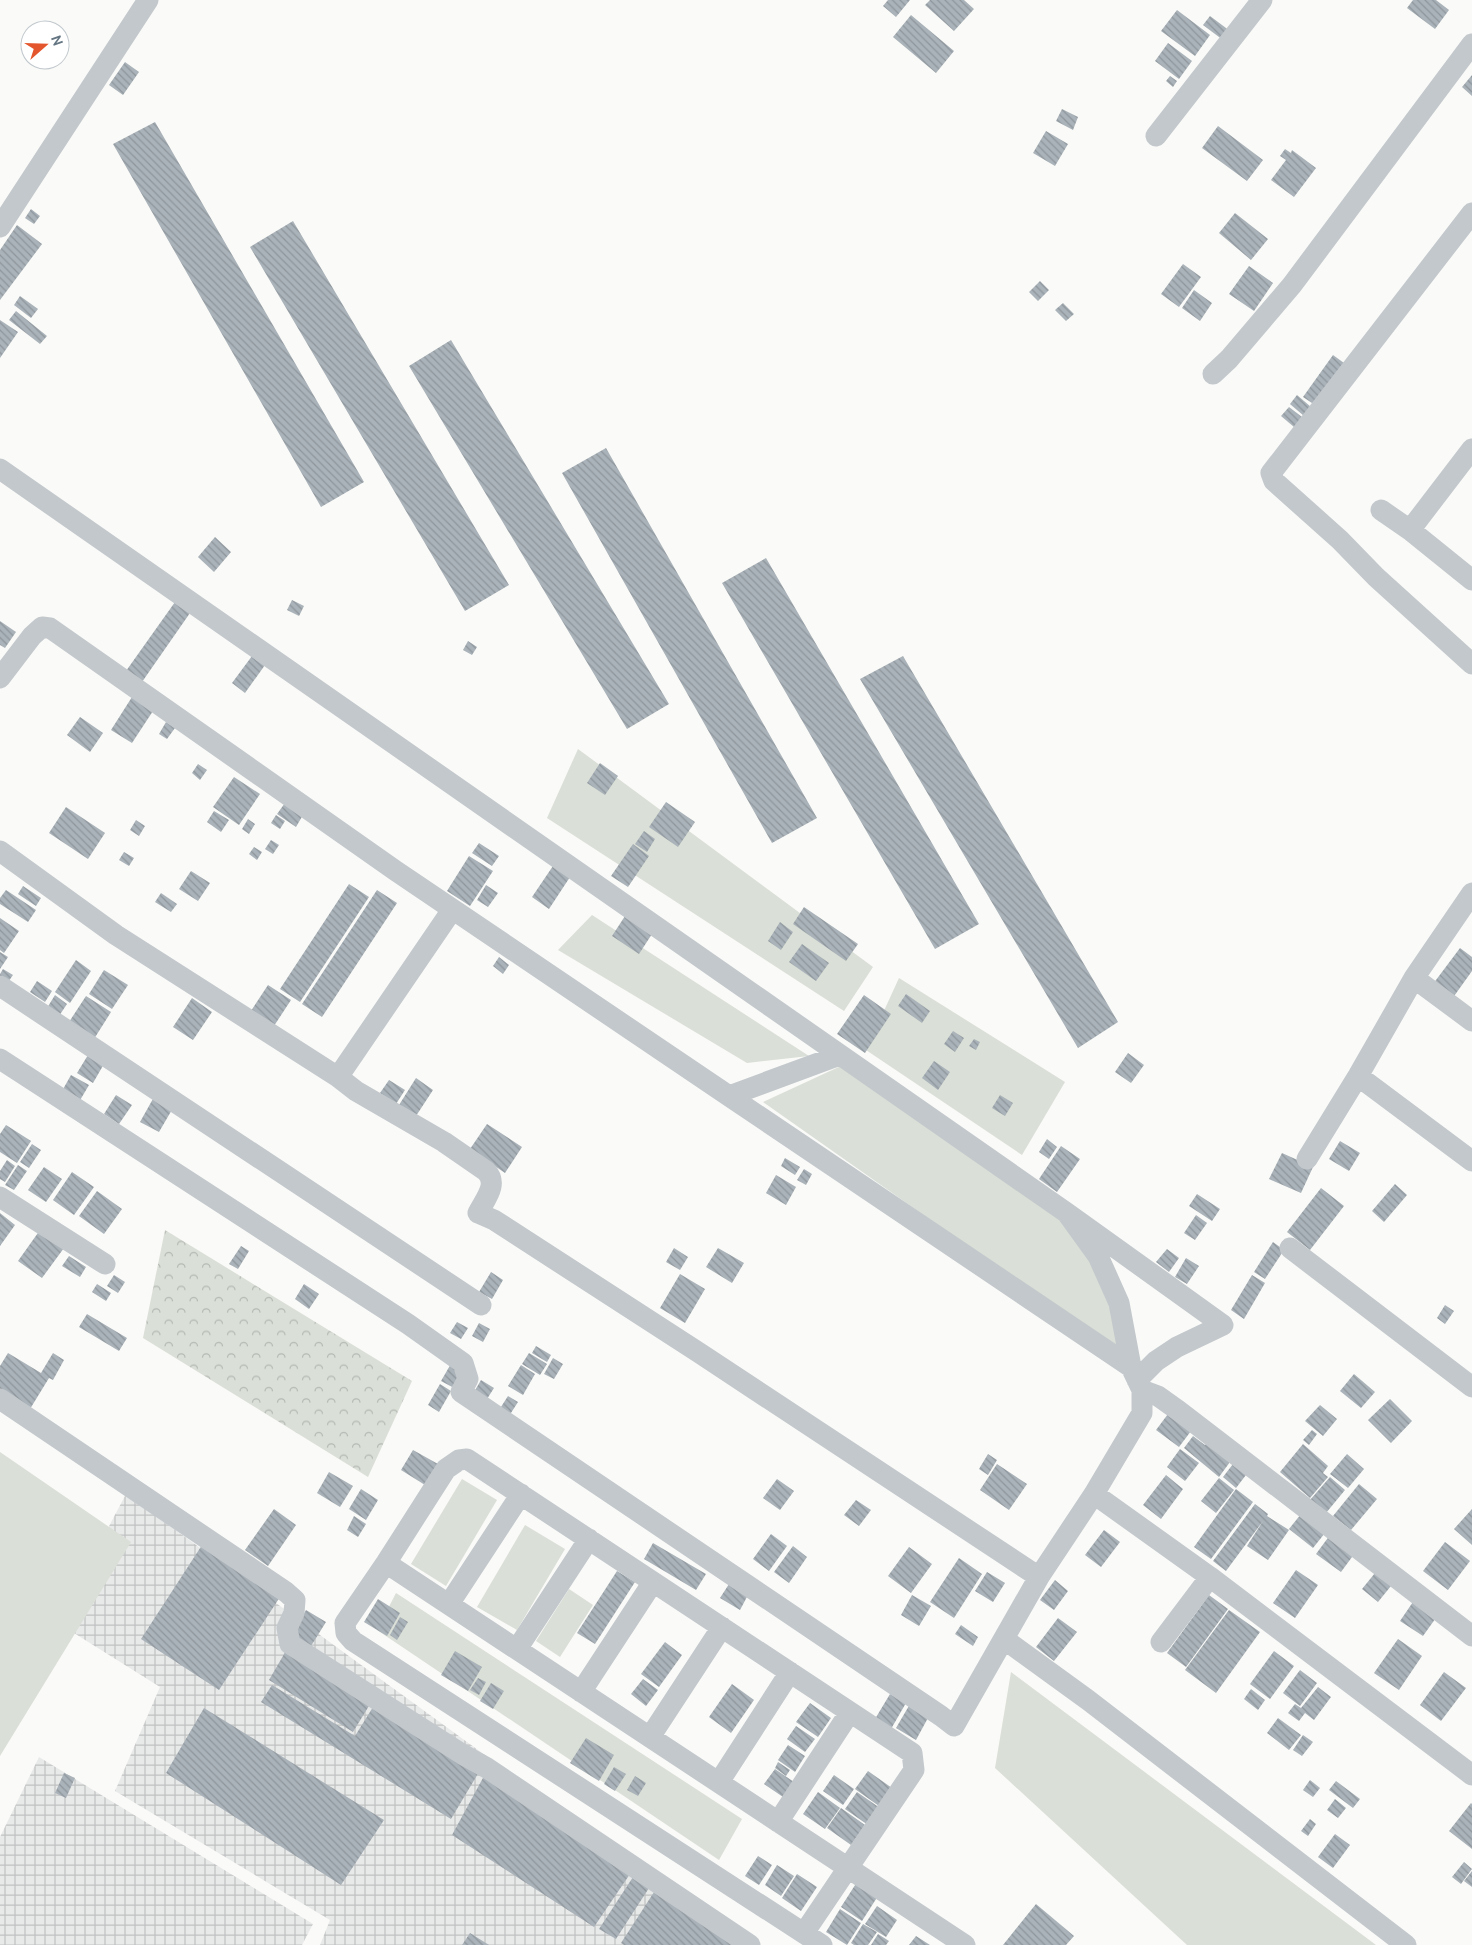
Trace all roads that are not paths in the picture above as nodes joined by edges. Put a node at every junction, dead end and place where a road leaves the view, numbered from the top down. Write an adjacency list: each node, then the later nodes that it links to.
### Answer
1 (148, 0): 6 (street)
2 (1262, 0): 4 (street)
3 (1472, 44): 7 (street)
4 (1156, 136)
5 (1472, 214): 13 (street)
6 (0, 227)
7 (1213, 374)
8 (1470, 457): 11 (street)
9 (0, 469): 21 (street)
10 (1381, 510): 11 (street)
11 (1410, 530): 12 (street)
12 (1472, 580)
13 (1472, 664)
14 (0, 678): 17 (street)
15 (0, 851): 23 (street)
16 (1472, 894): 18 (street)
17 (452, 910): 23 (street); 25 (street)
18 (1414, 978): 20 (street); 24 (street)
19 (0, 986): 32 (street)
20 (1472, 1022)
21 (840, 1055): 25 (street); 29 (street)
22 (0, 1059): 46 (street)
23 (338, 1076): 40 (street)
24 (1358, 1076): 26 (street); 27 (street)
25 (728, 1096): 33 (street)
26 (1307, 1158)
27 (1472, 1161)
28 (0, 1197): 31 (street)
29 (1067, 1213): 33 (street); 33 (street)
30 (1290, 1248): 34 (street)
31 (105, 1264)
32 (481, 1305)
33 (1136, 1379): 37 (street); 45 (street)
34 (1472, 1387)
35 (0, 1399): 58 (street)
36 (521, 1494): 38 (street); 39 (street); 43 (street)
37 (1094, 1494): 40 (street); 41 (street)
38 (589, 1539): 42 (street); 48 (street)
39 (386, 1563): 43 (street); 57 (street)
40 (1039, 1577): 46 (street)
41 (1210, 1577): 47 (street); 53 (street)
42 (653, 1582): 44 (street); 50 (street)
43 (450, 1604): 48 (street)
44 (722, 1627): 49 (street); 52 (street)
45 (1472, 1636)
46 (1004, 1639): 61 (street)
47 (1160, 1642)
48 (517, 1649): 50 (street)
49 (790, 1672): 51 (street); 54 (street)
50 (581, 1692): 52 (street)
51 (850, 1712): 55 (street); 56 (street)
52 (650, 1737): 54 (street)
53 (1472, 1775)
54 (719, 1782): 55 (street)
55 (778, 1822): 56 (street)
56 (847, 1868): 57 (street); 60 (street)
57 (804, 1933): 59 (street)
58 (750, 1945)
59 (822, 1945)
60 (965, 1945)
61 (1406, 1945)

